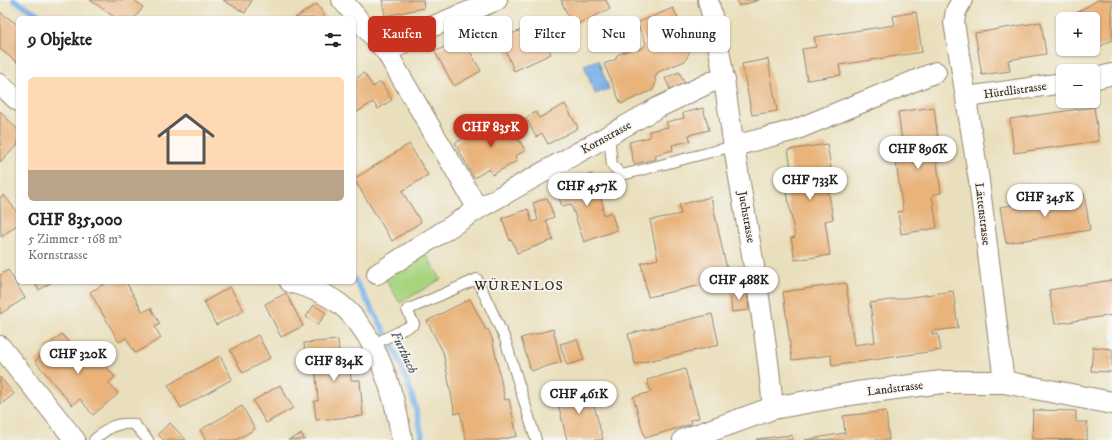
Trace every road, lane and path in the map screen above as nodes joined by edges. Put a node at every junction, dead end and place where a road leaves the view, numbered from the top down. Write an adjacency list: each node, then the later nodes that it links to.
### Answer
1 (342, 0): 6 (street)
2 (497, 0): 7 (street)
3 (708, 0): 11 (street, Juchstrasse)
4 (962, 0): 14 (street, Lättenstrasse)
5 (356, 16): 7 (street)
6 (356, 16)
7 (387, 53): 18 (street)
8 (936, 72): 17 (street)
9 (1112, 74): 10 (street)
10 (1100, 77)
11 (725, 80): 16 (street, Kornstrasse); 17 (street, Juchstrasse)
12 (0, 84): 15 (street)
13 (1056, 85): 14 (street, Hürdlistrasse)
14 (967, 97): 23 (street, Lättenstrasse)
15 (16, 99)
16 (606, 137): 17 (lane); 18 (street, Kornstrasse)
17 (734, 146): 25 (street, Juchstrasse)
18 (478, 209): 19 (street, Kornstrasse)
19 (378, 274)
20 (296, 284): 21 (street)
21 (376, 343): 29 (street); 30 (lane)
22 (0, 346): 26 (street)
23 (1004, 382): 24 (main road, Landstrasse); 25 (main road, Landstrasse)
24 (1112, 403)
25 (773, 408): 31 (main road, Landstrasse)
26 (75, 440)
27 (94, 440): 28 (lane)
28 (148, 440)
29 (402, 440)
30 (536, 440)
31 (684, 440)

